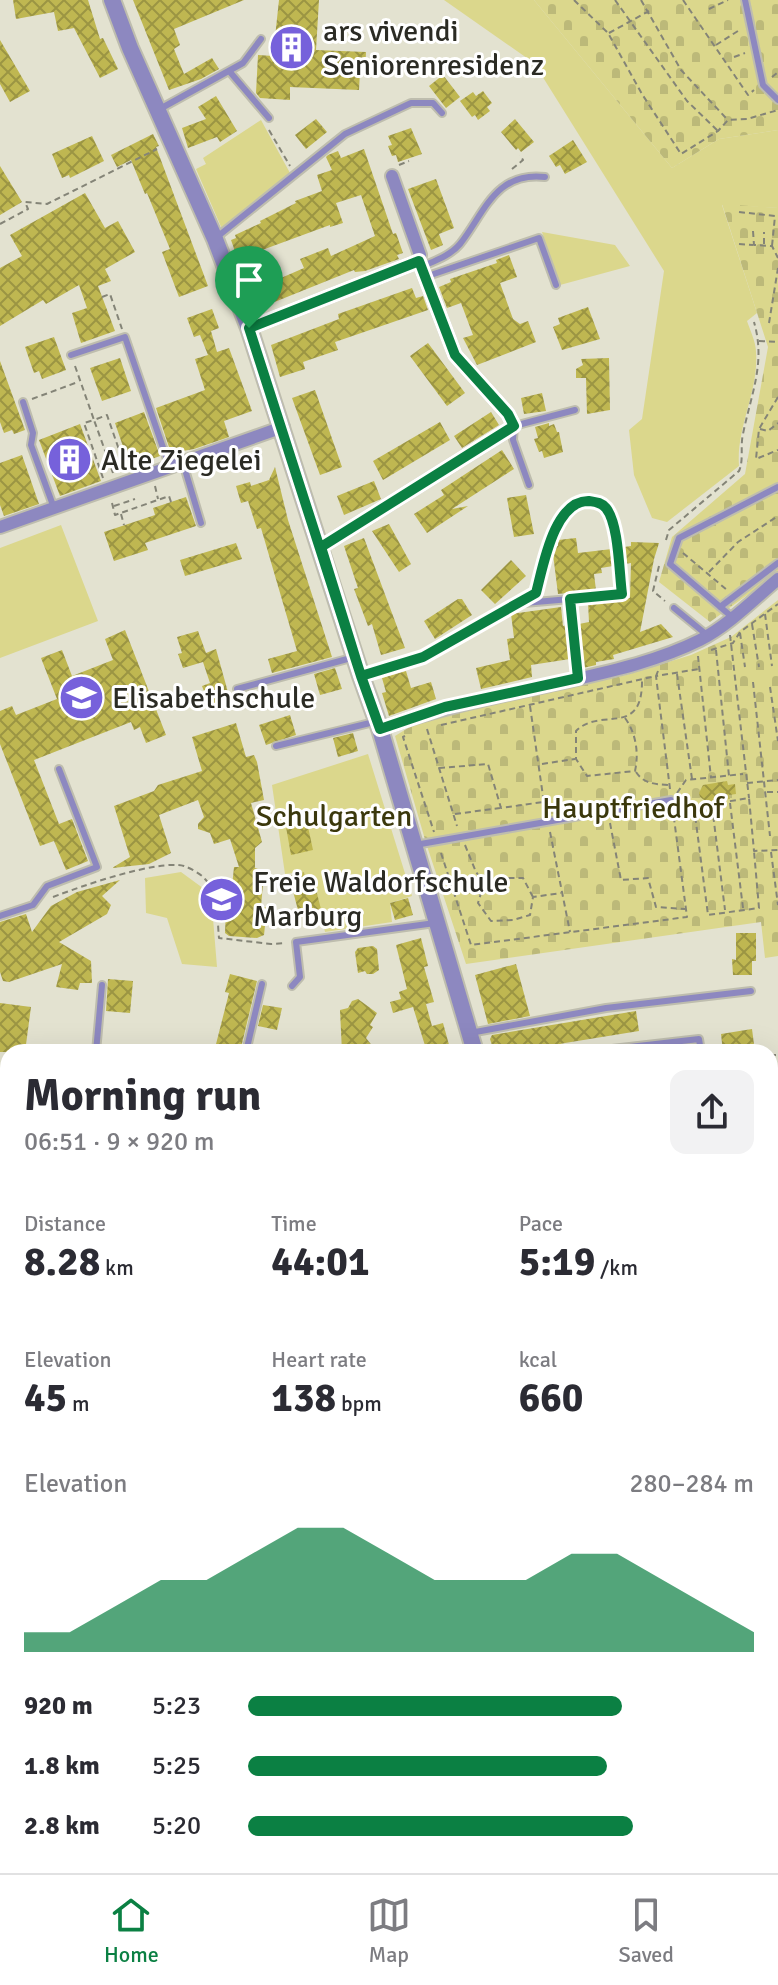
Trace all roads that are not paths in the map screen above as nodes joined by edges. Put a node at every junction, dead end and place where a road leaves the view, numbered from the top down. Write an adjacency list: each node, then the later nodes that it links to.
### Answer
1 (112, 0): 6 (street)
2 (745, 0): 5 (lane)
3 (261, 39): 4 (lane)
4 (230, 72): 6 (lane); 8 (lane)
5 (778, 100)
6 (158, 110): 11 (street)
7 (442, 113): 11 (lane)
8 (269, 118)
9 (392, 176): 12 (street)
10 (545, 177): 12 (lane)
11 (215, 239): 14 (street)
12 (421, 268): 13 (lane); 14 (street); 18 (street)
13 (556, 285)
14 (249, 328): 19 (street)
15 (71, 355): 21 (lane)
16 (23, 402): 24 (lane)
17 (575, 410): 18 (lane)
18 (514, 426): 22 (lane); 27 (street)
19 (283, 427): 21 (street); 27 (street)
20 (156, 457): 21 (lane)
21 (171, 467): 24 (street); 25 (lane)
22 (529, 485)
23 (778, 487): 32 (lane)
24 (54, 508): 26 (street)
25 (201, 523)
26 (0, 527)
27 (321, 547): 36 (street)
28 (778, 563): 32 (lane)
29 (778, 579): 34 (street)
30 (570, 599): 31 (lane); 31 (lane); 38 (lane)
31 (521, 603): 37 (lane)
32 (720, 607): 34 (lane)
33 (674, 608): 35 (lane)
34 (732, 617): 35 (street)
35 (707, 635): 38 (street)
36 (355, 657): 37 (street); 39 (lane)
37 (361, 676): 40 (street)
38 (578, 678): 40 (street)
39 (237, 689)
40 (379, 725): 41 (lane); 44 (street)
41 (276, 746)
42 (59, 769): 45 (lane)
43 (671, 800): 44 (lane)
44 (415, 845): 46 (street)
45 (0, 916)
46 (439, 922): 49 (lane); 51 (street)
47 (262, 984): 53 (lane)
48 (102, 985): 52 (lane)
49 (292, 986)
50 (751, 991): 51 (lane)
51 (470, 1033): 54 (street)
52 (97, 1044)
53 (248, 1044)
54 (473, 1044)
55 (656, 1044): 56 (lane)
56 (700, 1044)

